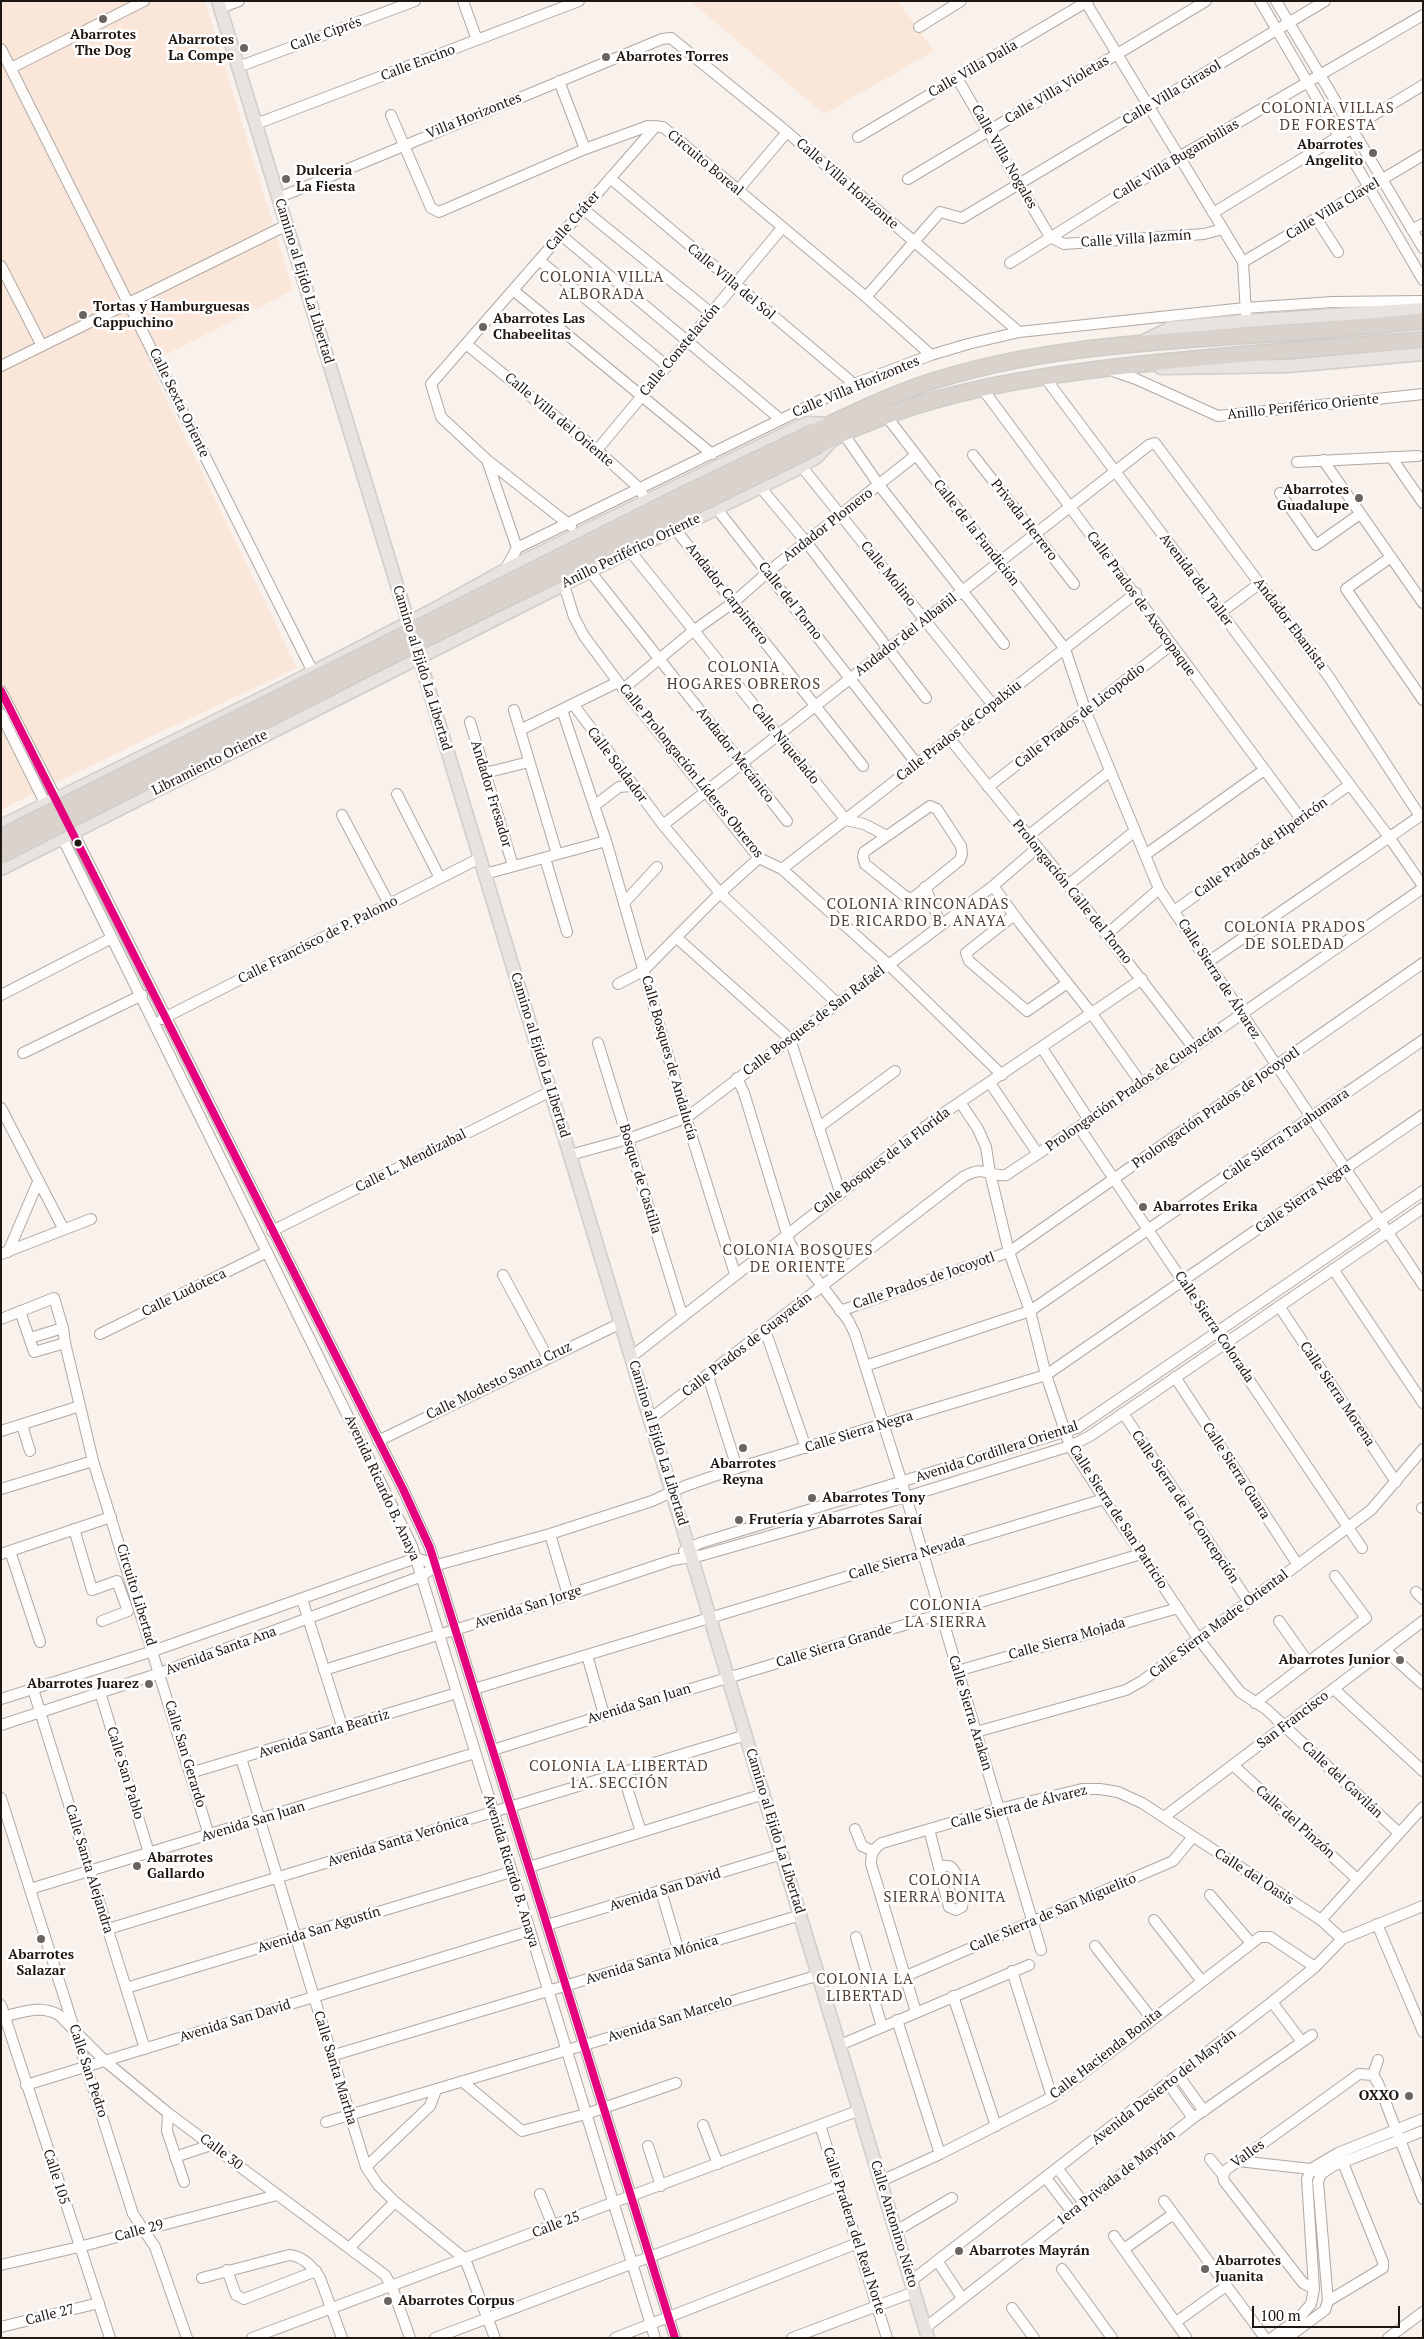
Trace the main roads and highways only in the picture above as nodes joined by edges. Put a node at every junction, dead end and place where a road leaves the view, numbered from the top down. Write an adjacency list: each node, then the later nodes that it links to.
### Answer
1 (219, 5): 11 (main road, Camino al Ejido La Libertad)
2 (1423, 309): 3 (main road, Anillo Periférico Oriente)
3 (1378, 313): 5 (highway); 7 (main road, Anillo Periférico Oriente)
4 (1423, 321): 5 (highway, Anillo Periférico Oriente)
5 (1353, 327): 7 (highway, Anillo Periférico Oriente)
6 (1423, 340): 9 (highway, Anillo Periférico Oriente)
7 (1140, 342): 10 (highway, Anillo Periférico Oriente)
8 (1423, 354): 9 (main road, Anillo Periférico Oriente)
9 (1136, 365): 10 (highway, Anillo Periférico Oriente)
10 (836, 431): 11 (highway, Anillo Periférico Oriente, bridge); 11 (main road, Anillo Periférico Oriente); 11 (main road, Anillo Periférico Oriente)
11 (414, 639): 12 (main road); 13 (main road, Libramiento Oriente); 15 (highway, Libramiento Oriente, bridge); 16 (highway, Libramiento Oriente, bridge); 17 (main road, Camino al Ejido La Libertad)
12 (110, 774): 13 (main road); 14 (main road)
13 (125, 806): 16 (main road, Libramiento Oriente)
14 (1, 828): 16 (main road)
15 (1, 838)
16 (4, 863)
17 (860, 2110): 18 (main road, Calle Antonino Nieto)
18 (927, 2335)

